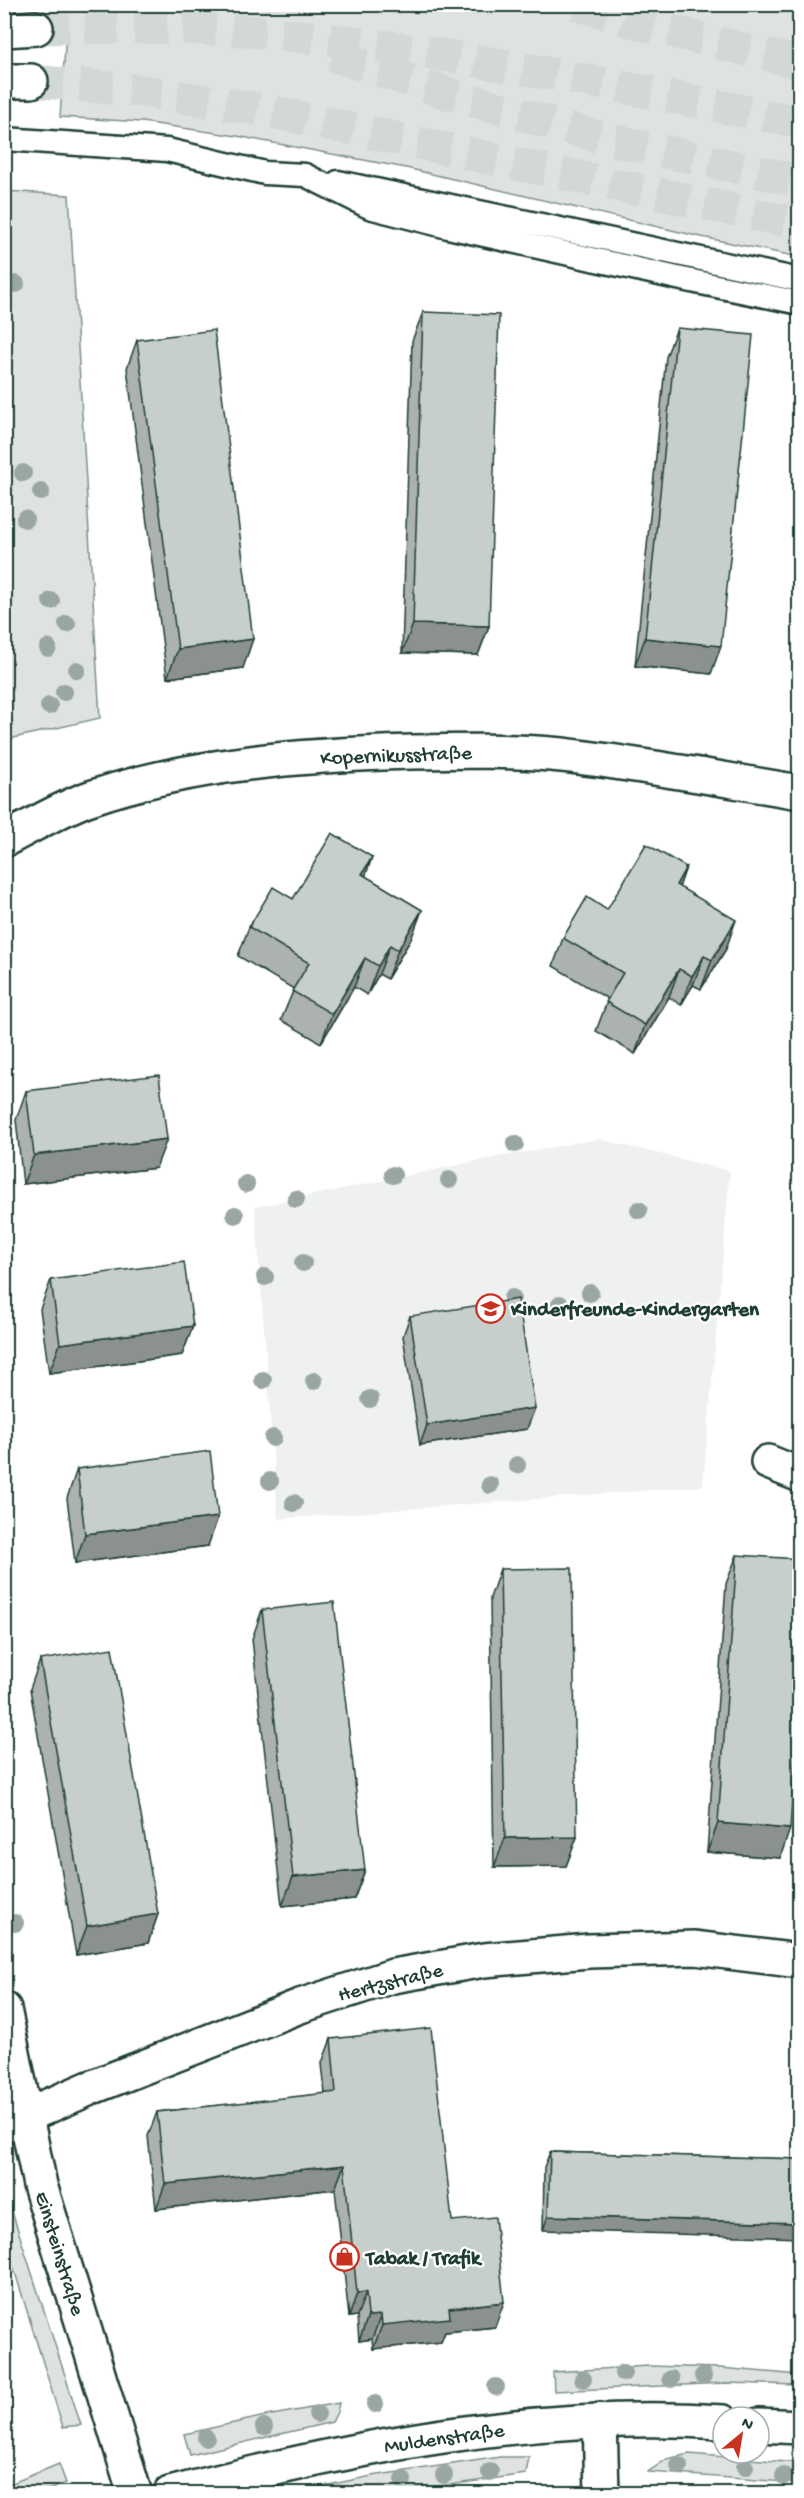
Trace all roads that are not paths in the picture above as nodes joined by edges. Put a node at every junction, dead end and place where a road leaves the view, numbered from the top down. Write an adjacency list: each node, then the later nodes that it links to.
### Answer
1 (4, 139): 2 (lane)
2 (305, 175): 3 (lane); 4 (lane)
3 (800, 280)
4 (800, 303)
5 (800, 792): 6 (street, Kopernikusstraße)
6 (4, 840)
7 (768, 1462): 8 (street)
8 (800, 1475)
9 (800, 1961): 11 (street, Hertzstraße)
10 (4, 2009): 11 (street, Einsteinstraße)
11 (16, 2121): 16 (street, Einsteinstraße)
12 (600, 2420): 13 (street, Muldenstraße); 17 (street, Muldenstraße); 18 (street)
13 (711, 2421)
14 (771, 2425): 15 (street)
15 (800, 2427)
16 (135, 2493)
17 (170, 2493)
18 (602, 2493)

